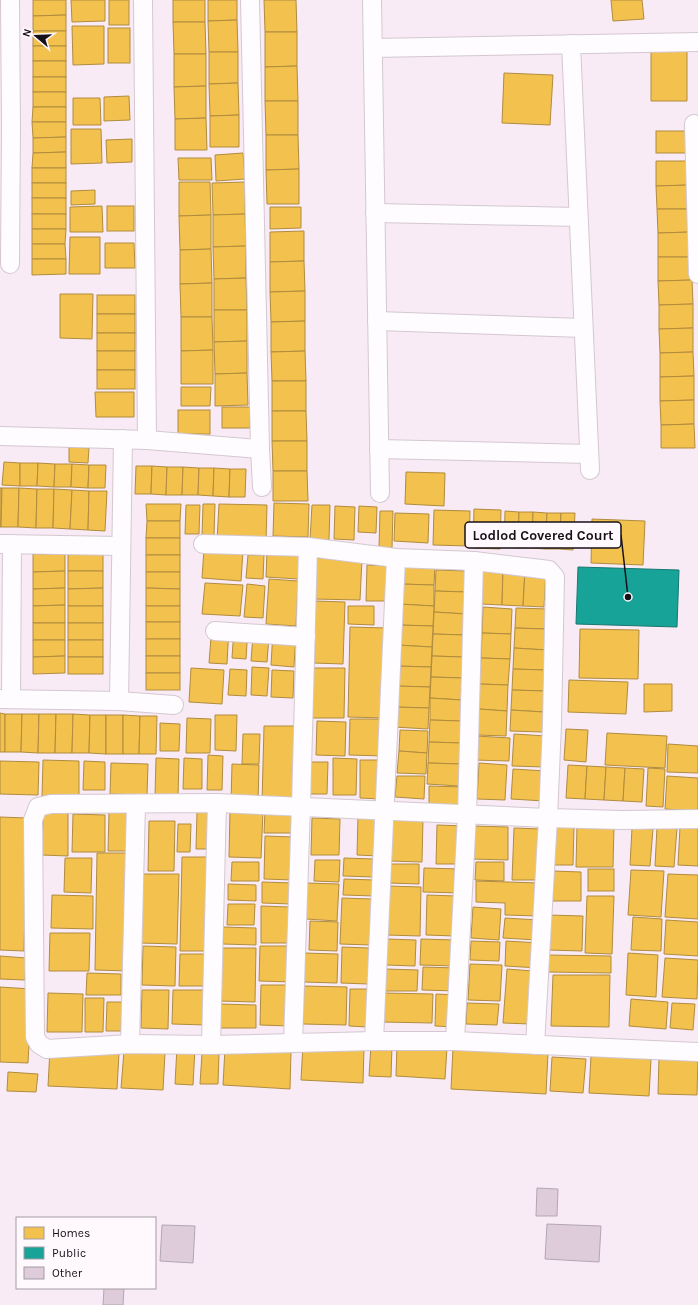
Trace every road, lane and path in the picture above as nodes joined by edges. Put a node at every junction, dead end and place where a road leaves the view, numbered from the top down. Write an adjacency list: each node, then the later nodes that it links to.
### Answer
1 (10, 0): 5 (street)
2 (143, 0): 21 (street)
3 (250, 0): 22 (street)
4 (372, 0): 8 (street)
5 (5, 25): 10 (street)
6 (698, 42): 7 (street)
7 (571, 44): 8 (street); 13 (street)
8 (373, 48): 12 (street)
9 (694, 124): 11 (street)
10 (6, 127): 14 (street)
11 (696, 152): 16 (street)
12 (375, 212): 13 (street); 17 (street)
13 (578, 216): 18 (street)
14 (6, 225): 15 (street)
15 (10, 264)
16 (698, 274)
17 (377, 321): 18 (street); 23 (street)
18 (583, 328): 23 (street)
19 (0, 436): 20 (street)
20 (122, 439): 21 (street); 28 (street)
21 (147, 440): 22 (street)
22 (260, 449): 24 (street)
23 (379, 449): 25 (street)
24 (262, 487)
25 (380, 493)
26 (6, 544): 28 (street); 34 (street)
27 (203, 544): 29 (street)
28 (121, 546): 35 (street)
29 (308, 547): 30 (street); 33 (street)
30 (396, 558): 31 (street); 40 (street)
31 (474, 562): 41 (street); 42 (street)
32 (215, 631): 33 (street)
33 (306, 637): 39 (street)
34 (6, 699): 35 (street)
35 (119, 701): 36 (street)
36 (174, 705)
37 (216, 803): 38 (street); 39 (street); 48 (street)
38 (136, 804): 47 (street); 47 (street)
39 (301, 806): 40 (street); 46 (street)
40 (385, 811): 41 (street); 44 (street)
41 (467, 815): 42 (street); 45 (street)
42 (548, 818): 43 (street); 49 (street)
43 (698, 818)
44 (374, 1040): 45 (street); 46 (street)
45 (455, 1041): 49 (street)
46 (293, 1042): 48 (street)
47 (130, 1044): 48 (street)
48 (211, 1045)
49 (535, 1045): 50 (street)
50 (698, 1052)

